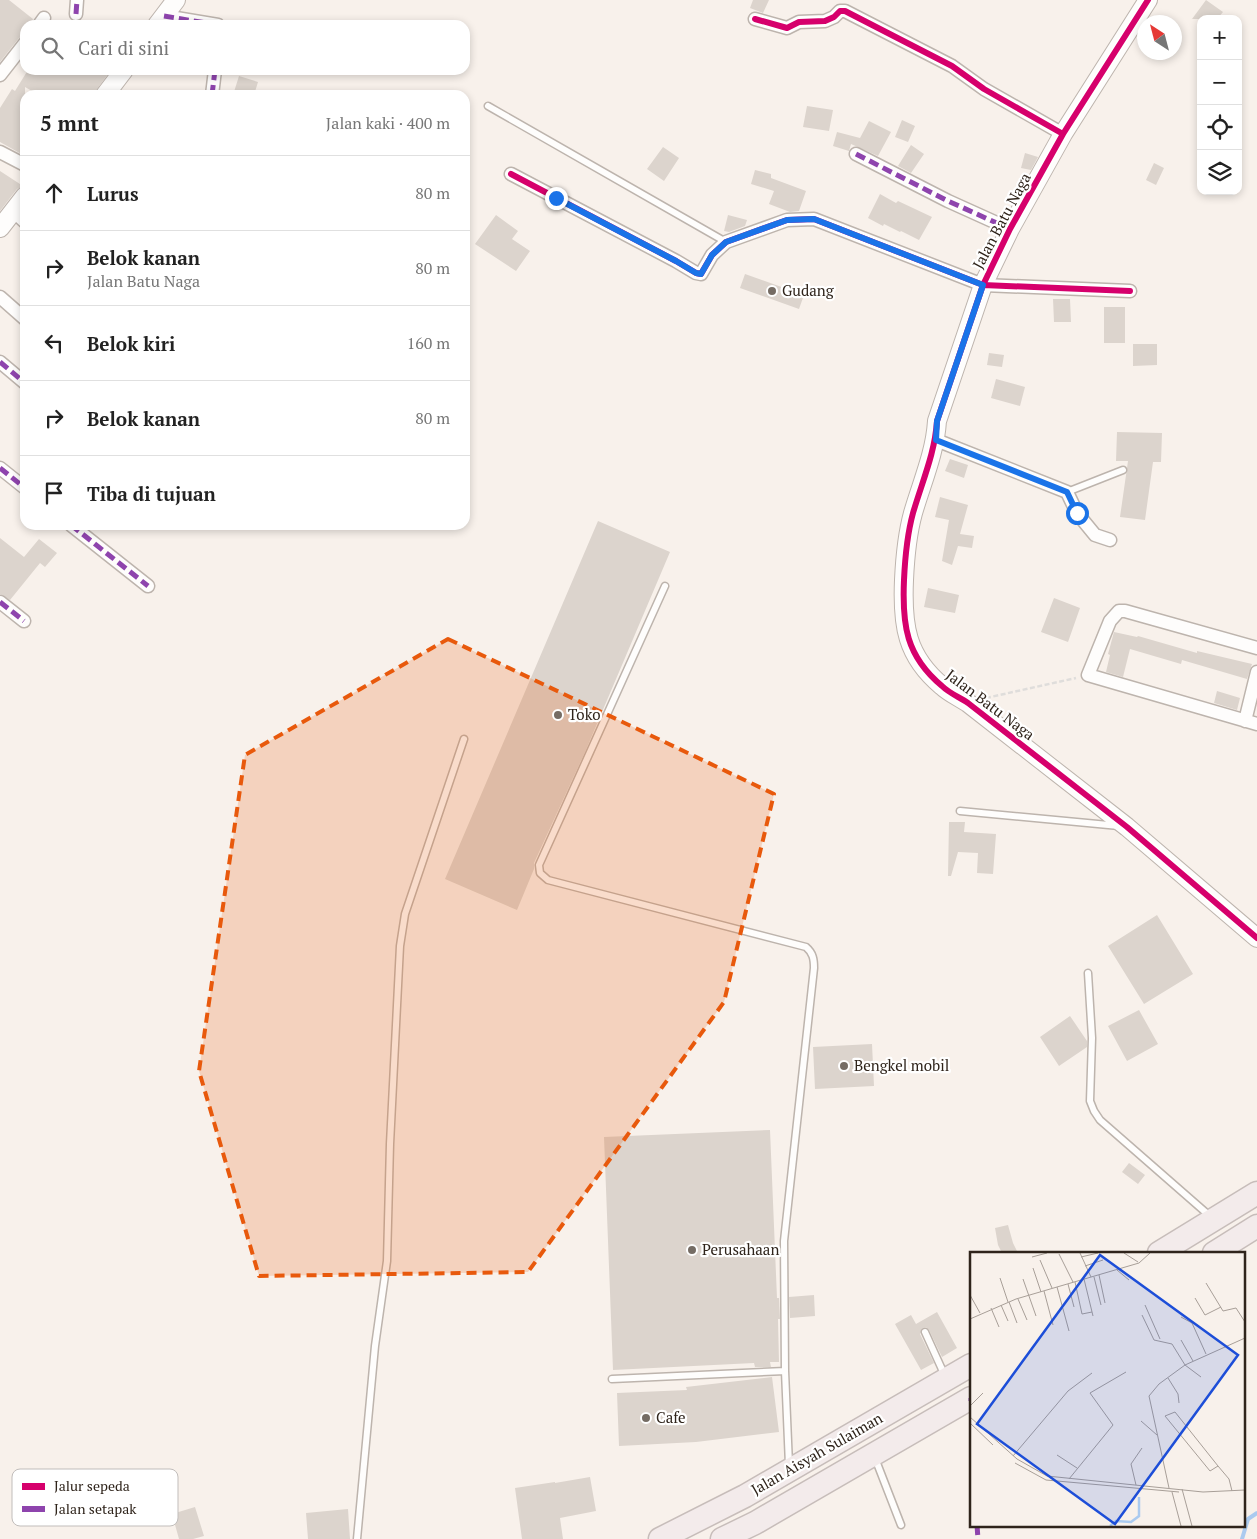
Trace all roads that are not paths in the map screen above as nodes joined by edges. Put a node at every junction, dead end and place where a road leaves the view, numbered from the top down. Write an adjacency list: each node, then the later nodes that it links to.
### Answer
1 (77, 0): 4 (street)
2 (176, 0): 6 (street)
3 (1148, 0): 14 (street, Jalan Batu Naga)
4 (76, 14)
5 (755, 19): 14 (street)
6 (161, 20)
7 (20, 49): 8 (street)
8 (0, 75)
9 (120, 75): 11 (street)
10 (214, 75): 12 (street)
11 (109, 90)
12 (213, 90)
13 (488, 106): 22 (lane)
14 (1063, 134): 21 (street, Jalan Batu Naga)
15 (0, 152): 17 (street)
16 (856, 154): 21 (street)
17 (20, 162)
18 (511, 174): 22 (street)
19 (19, 216): 20 (street)
20 (0, 228)
21 (1010, 229): 23 (street, Jalan Batu Naga)
22 (726, 242): 23 (street)
23 (983, 285): 24 (street); 29 (street, Jalan Batu Naga)
24 (1130, 291)
25 (0, 297): 26 (street)
26 (20, 315)
27 (0, 362): 28 (street)
28 (20, 378)
29 (936, 440): 33 (street); 45 (street, Jalan Batu Naga)
30 (0, 468): 32 (street)
31 (1123, 470): 33 (lane)
32 (20, 484)
33 (1067, 492): 35 (street)
34 (77, 530): 36 (street)
35 (1110, 540)
36 (148, 586)
37 (665, 586): 55 (lane)
38 (0, 602): 39 (street)
39 (24, 621)
40 (1257, 648): 42 (street)
41 (1257, 672): 42 (street)
42 (1251, 722)
43 (464, 739): 62 (lane)
44 (960, 811): 45 (lane)
45 (1128, 827): 46 (street, Jalan Batu Naga)
46 (1257, 938)
47 (1088, 973): 49 (lane)
48 (1257, 1193): 49 (highway)
49 (1213, 1220): 51 (highway)
50 (1257, 1226): 52 (highway)
51 (1161, 1252)
52 (1216, 1252)
53 (925, 1332): 57 (lane)
54 (970, 1366): 57 (highway, Jalan Aisyah Sulaiman)
55 (785, 1371): 56 (lane); 60 (lane)
56 (612, 1379)
57 (946, 1379): 60 (highway, Jalan Aisyah Sulaiman)
58 (970, 1399): 59 (highway, Jalan Aisyah Sulaiman)
59 (874, 1454): 61 (lane); 64 (highway, Jalan Aisyah Sulaiman)
60 (789, 1470): 63 (highway, Jalan Aisyah Sulaiman)
61 (901, 1525)
62 (357, 1539)
63 (660, 1539)
64 (722, 1539)

